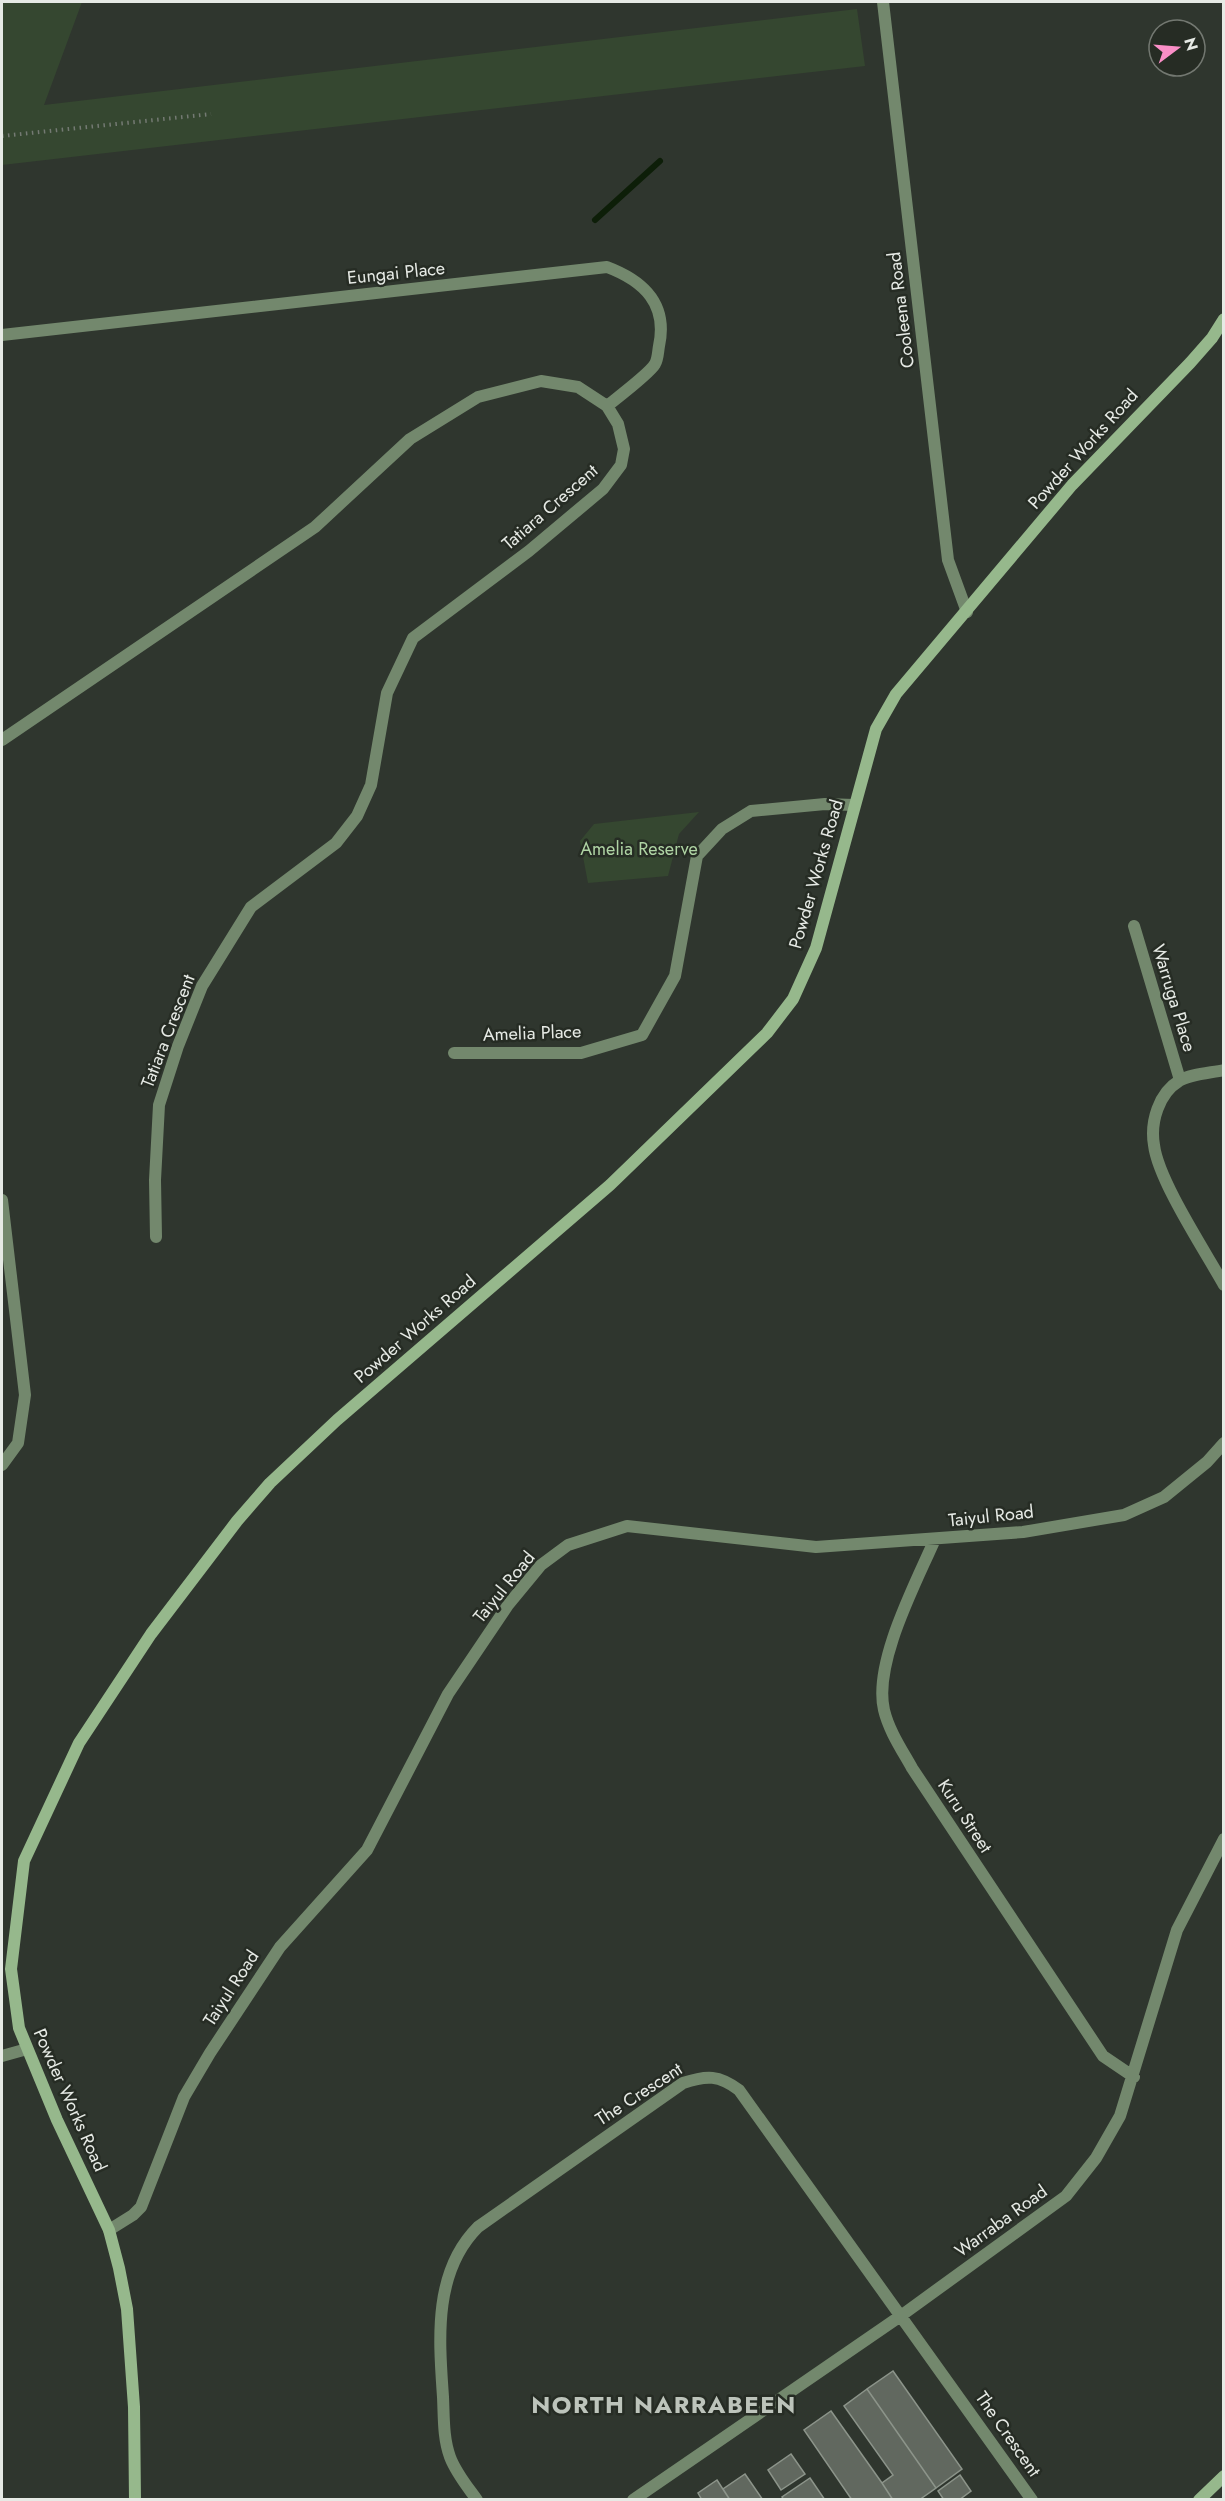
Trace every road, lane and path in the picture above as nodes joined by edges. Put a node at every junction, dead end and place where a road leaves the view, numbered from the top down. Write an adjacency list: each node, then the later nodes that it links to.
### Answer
1 (883, 2): 7 (street, Cooleena Road)
2 (211, 114): 3 (path)
3 (2, 136)
4 (1224, 319): 7 (main road, Powder Works Road)
5 (2, 335): 6 (street, Eungai Place)
6 (607, 406): 8 (street); 15 (street, Tatiara Crescent)
7 (968, 612): 9 (main road, Powder Works Road)
8 (2, 740)
9 (854, 805): 11 (street, Amelia Place); 21 (main road, Powder Works Road)
10 (1134, 926): 13 (street, Warruga Place)
11 (454, 1053)
12 (1224, 1070): 13 (street)
13 (1180, 1080): 16 (street)
14 (2, 1200): 18 (street)
15 (156, 1237)
16 (1224, 1285)
17 (1224, 1443): 19 (street, Taiyul Road)
18 (2, 1465)
19 (935, 1539): 23 (street, Kuru Street); 24 (street, Taiyul Road)
20 (1224, 1839): 23 (street, Warraba Road)
21 (27, 2049): 22 (street); 24 (main road, Powder Works Road)
22 (2, 2056)
23 (1134, 2077): 25 (street, Warraba Road)
24 (109, 2230): 27 (main road, Powder Works Road)
25 (902, 2315): 28 (street, The Crescent); 29 (street, Warraba Road); 30 (street, The Crescent)
26 (1224, 2476): 31 (main road)
27 (135, 2499)
28 (477, 2499)
29 (633, 2499)
30 (1032, 2499)
31 (1199, 2499)

